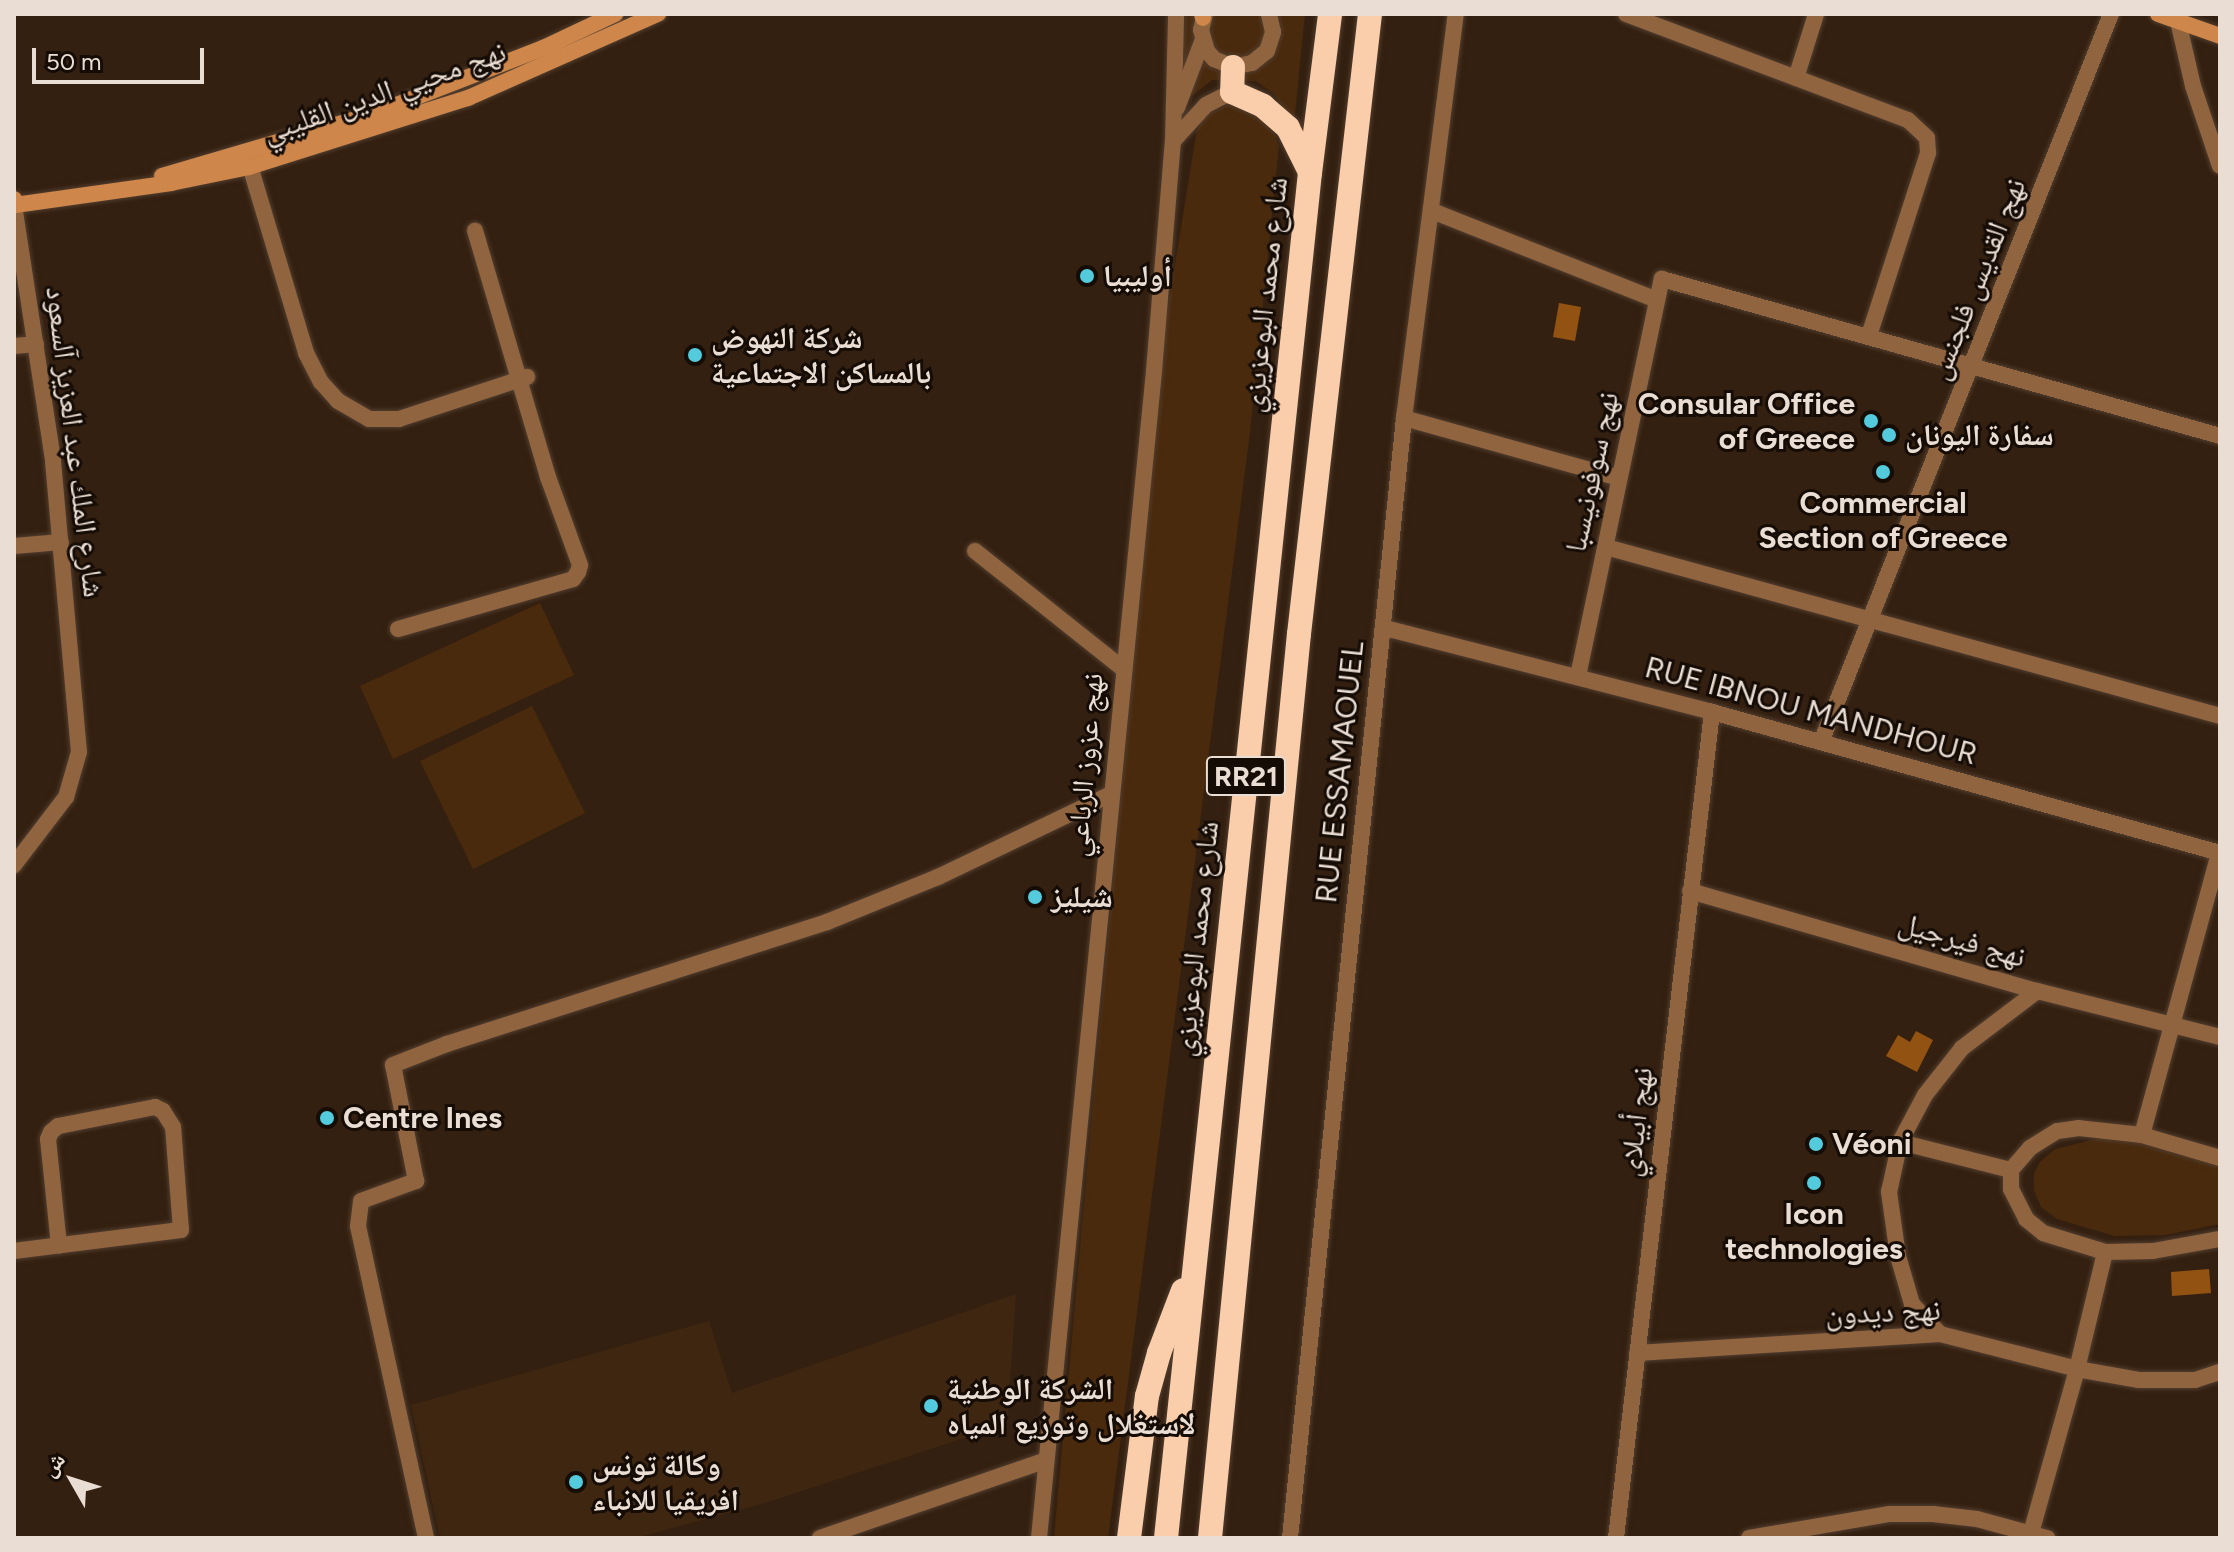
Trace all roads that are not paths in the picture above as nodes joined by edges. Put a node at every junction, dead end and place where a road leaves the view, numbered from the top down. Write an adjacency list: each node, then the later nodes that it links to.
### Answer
1 (615, 14): 23 (main road, نهج محيي الدين القليبي)
2 (658, 14): 23 (main road, نهج محيي الدين القليبي)
3 (1176, 14): 21 (street, نهج عزوز الرباعي)
4 (1269, 14): 18 (street)
5 (1330, 14): 25 (highway, شارع محمد البوعزيزي / RR21)
6 (1370, 14): 17 (highway, RR21)
7 (1382, 14): 17 (highway)
8 (1456, 14): 27 (street, RUE ESSAMAOUEL)
9 (1626, 14): 19 (street)
10 (1816, 14): 19 (street)
11 (2111, 14): 33 (street, نهج القديس فلجنس)
12 (2158, 14): 14 (main road)
13 (1203, 15): 16 (street, نهج عزوز الرباعي)
14 (2178, 21): 15 (main road); 24 (street)
15 (2220, 36)
16 (1202, 42): 18 (street); 21 (street, نهج عزوز الرباعي)
17 (1364, 60): 77 (highway, RR21)
18 (1233, 67): 20 (highway)
19 (1796, 78): 30 (street)
20 (1232, 92): 22 (street); 25 (highway)
21 (1173, 120): 22 (street, نهج عزوز الرباعي)
22 (1173, 141): 45 (street, نهج عزوز الرباعي)
23 (248, 159): 26 (main road, نهج محيي الدين القليبي); 34 (street)
24 (2220, 166)
25 (1310, 173): 65 (highway, شارع محمد البوعزيزي / RR21)
26 (14, 203): 31 (street, شارع الملك عبد العزيز آلسعود)
27 (1432, 211): 29 (street); 35 (street, RUE ESSAMAOUEL)
28 (475, 231): 34 (street)
29 (1657, 300): 30 (street, نهج سوفونيسبا); 37 (street, نهج سوفونيسبا)
30 (1869, 336): 33 (street)
31 (36, 344): 32 (street); 38 (street, شارع الملك عبد العزيز آلسعود)
32 (14, 346)
33 (1973, 367): 36 (street); 42 (street, نهج القديس فلجنس)
34 (523, 378): 44 (street)
35 (1404, 418): 37 (street); 43 (street, RUE ESSAMAOUEL)
36 (2220, 436)
37 (1619, 478): 40 (street, نهج سوفونيسبا)
38 (61, 542): 39 (street); 52 (street, شارع الملك عبد العزيز آلسعود)
39 (14, 546)
40 (1606, 547): 42 (street); 46 (street, نهج سوفونيسبا)
41 (975, 551): 45 (street)
42 (1869, 620): 48 (street); 49 (street, نهج القديس فلجنس)
43 (1385, 628): 46 (street, RUE IBNOU MANDHOUR); 78 (street, RUE ESSAMAOUEL)
44 (398, 629)
45 (1122, 668): 50 (street, نهج عزوز الرباعي)
46 (1578, 676): 47 (street, RUE IBNOU MANDHOUR)
47 (1712, 712): 49 (street, RUE IBNOU MANDHOUR); 53 (street, نهج أبيلاي)
48 (2220, 716)
49 (1821, 742): 51 (street, RUE IBNOU MANDHOUR)
50 (1111, 794): 70 (street, نهج عزوز الرباعي); 72 (street)
51 (2220, 853): 55 (street)
52 (14, 865)
53 (1690, 891): 54 (street, نهج فيرجيل); 67 (street, نهج أبيلاي)
54 (2037, 991): 55 (street, نهج فيرجيل); 58 (street)
55 (2173, 1024): 56 (street, نهج فيرجيل); 57 (street)
56 (2220, 1037)
57 (2142, 1135): 59 (street); 60 (street)
58 (1900, 1142): 60 (street); 66 (street)
59 (2220, 1158)
60 (2011, 1170): 64 (street)
61 (2220, 1239): 64 (street)
62 (59, 1245): 62 (street); 63 (street)
63 (14, 1251)
64 (2105, 1252): 68 (street)
65 (1193, 1270): 75 (highway); 76 (highway, شارع محمد البوعزيزي / RR21)
66 (1940, 1334): 67 (street, نهج ديدون); 68 (street, نهج ديدون)
67 (1637, 1353): 79 (street, نهج أبيلاي)
68 (2077, 1369): 69 (street, نهج ديدون); 71 (street)
69 (2220, 1372)
70 (1046, 1460): 73 (street); 74 (street, نهج عزوز الرباعي)
71 (2031, 1533): 80 (street); 81 (street)
72 (426, 1538)
73 (820, 1538)
74 (1039, 1538)
75 (1129, 1538)
76 (1166, 1538)
77 (1210, 1538)
78 (1290, 1538)
79 (1616, 1538)
80 (1749, 1538)
81 (2047, 1538)

